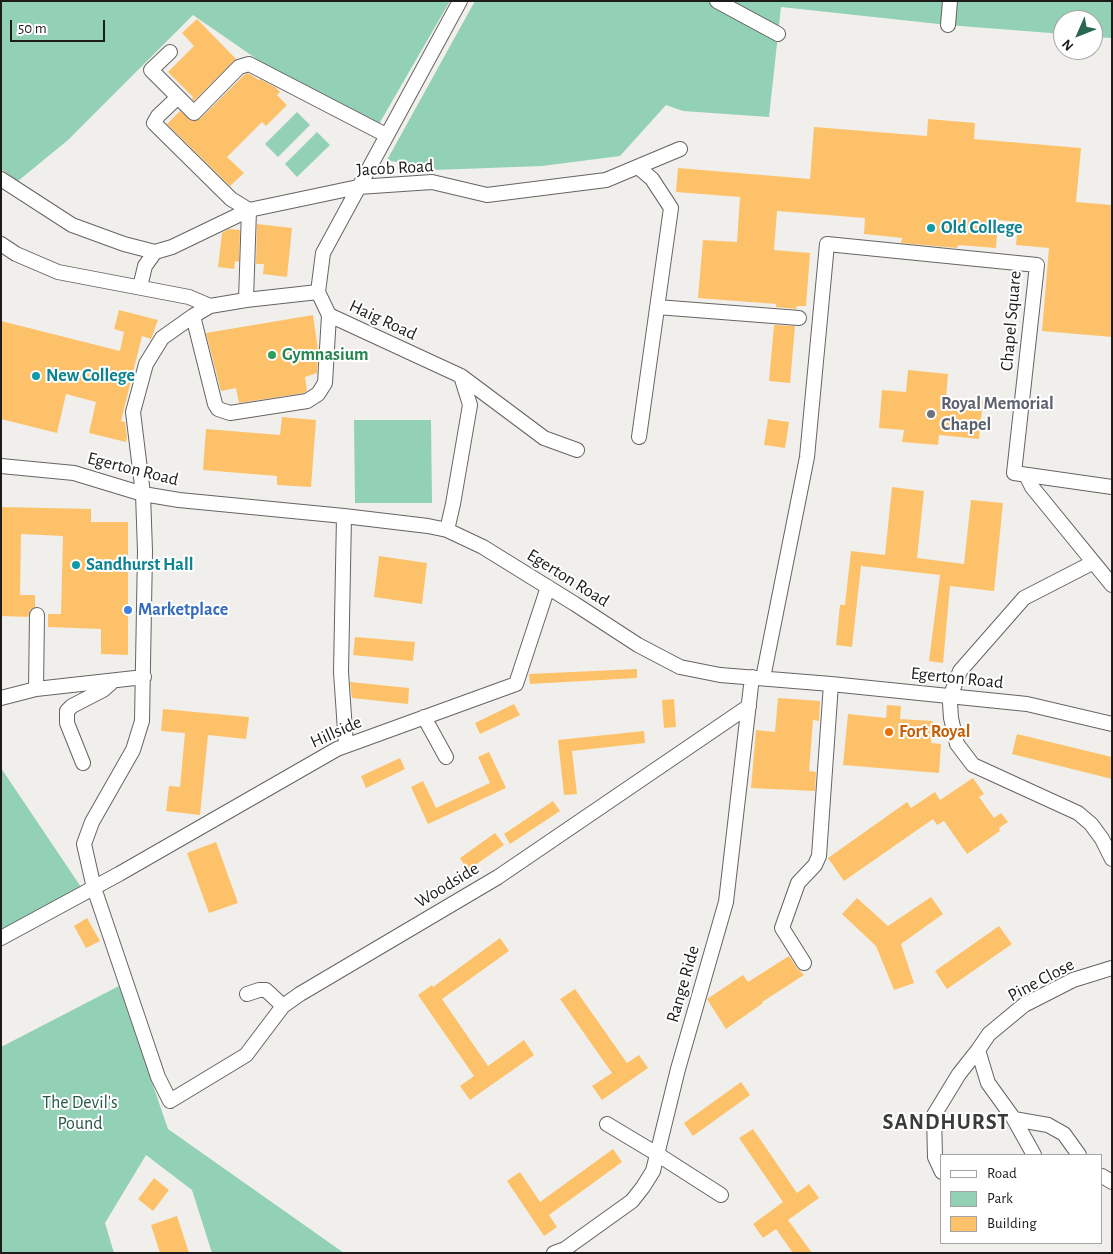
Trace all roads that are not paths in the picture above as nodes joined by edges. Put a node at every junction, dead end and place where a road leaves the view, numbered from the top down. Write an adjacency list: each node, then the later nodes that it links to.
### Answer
1 (460, 1): 8 (street)
2 (717, 1): 5 (street)
3 (950, 1): 4 (street)
4 (948, 25)
5 (778, 34)
6 (170, 52): 7 (street)
7 (178, 97): 8 (street); 13 (street)
8 (386, 135): 12 (street)
9 (680, 149): 10 (street, Jacob Road)
10 (638, 167): 12 (street, Jacob Road); 20 (street)
11 (1, 180): 15 (street)
12 (358, 187): 13 (street, Jacob Road); 17 (street)
13 (249, 210): 15 (street, Jacob Road); 18 (street)
14 (1, 244): 16 (street)
15 (155, 252): 16 (street)
16 (140, 287): 19 (street)
17 (318, 292): 18 (street); 21 (street, Haig Road)
18 (246, 300): 19 (street)
19 (210, 306): 22 (street)
20 (657, 307): 23 (street); 25 (street)
21 (328, 315): 22 (street); 24 (street, Haig Road)
22 (193, 316): 31 (street)
23 (799, 318)
24 (461, 376): 26 (street, Haig Road); 33 (street)
25 (639, 437)
26 (577, 450)
27 (807, 457): 29 (street, Chapel Square); 39 (street, Range Ride)
28 (1, 466): 31 (street, Egerton Road)
29 (1020, 474): 30 (street); 34 (street)
30 (1112, 488)
31 (143, 494): 32 (street, Egerton Road); 38 (street)
32 (344, 516): 33 (street, Egerton Road); 48 (street)
33 (447, 530): 36 (street, Egerton Road)
34 (1092, 563): 35 (street); 43 (street)
35 (1112, 585)
36 (548, 587): 39 (street, Egerton Road); 46 (street, Hillside)
37 (37, 615): 42 (street)
38 (144, 677): 40 (street); 52 (street)
39 (758, 677): 41 (street, Egerton Road); 45 (street, Range Ride)
40 (112, 681): 42 (street); 50 (street)
41 (831, 684): 43 (street, Egerton Road); 54 (street)
42 (36, 689): 44 (street)
43 (950, 697): 47 (street, Egerton Road); 51 (street)
44 (1, 698)
45 (749, 706): 57 (street, Woodside); 61 (street, Range Ride)
46 (424, 717): 48 (street, Hillside); 49 (street)
47 (1112, 724)
48 (346, 746): 52 (street, Hillside)
49 (446, 757)
50 (83, 764)
51 (1112, 859)
52 (94, 888): 53 (street, Hillside); 57 (street, Woodside)
53 (1, 938)
54 (804, 963)
55 (1112, 968): 58 (street, Pine Close)
56 (247, 994): 57 (street)
57 (283, 1006)
58 (978, 1050): 59 (street); 64 (street, Pine Close)
59 (1014, 1119): 62 (street); 63 (street)
60 (606, 1124): 61 (street)
61 (657, 1154): 65 (street); 66 (street, Range Ride)
62 (1033, 1154)
63 (1078, 1154)
64 (940, 1168)
65 (721, 1195)
66 (554, 1253)

